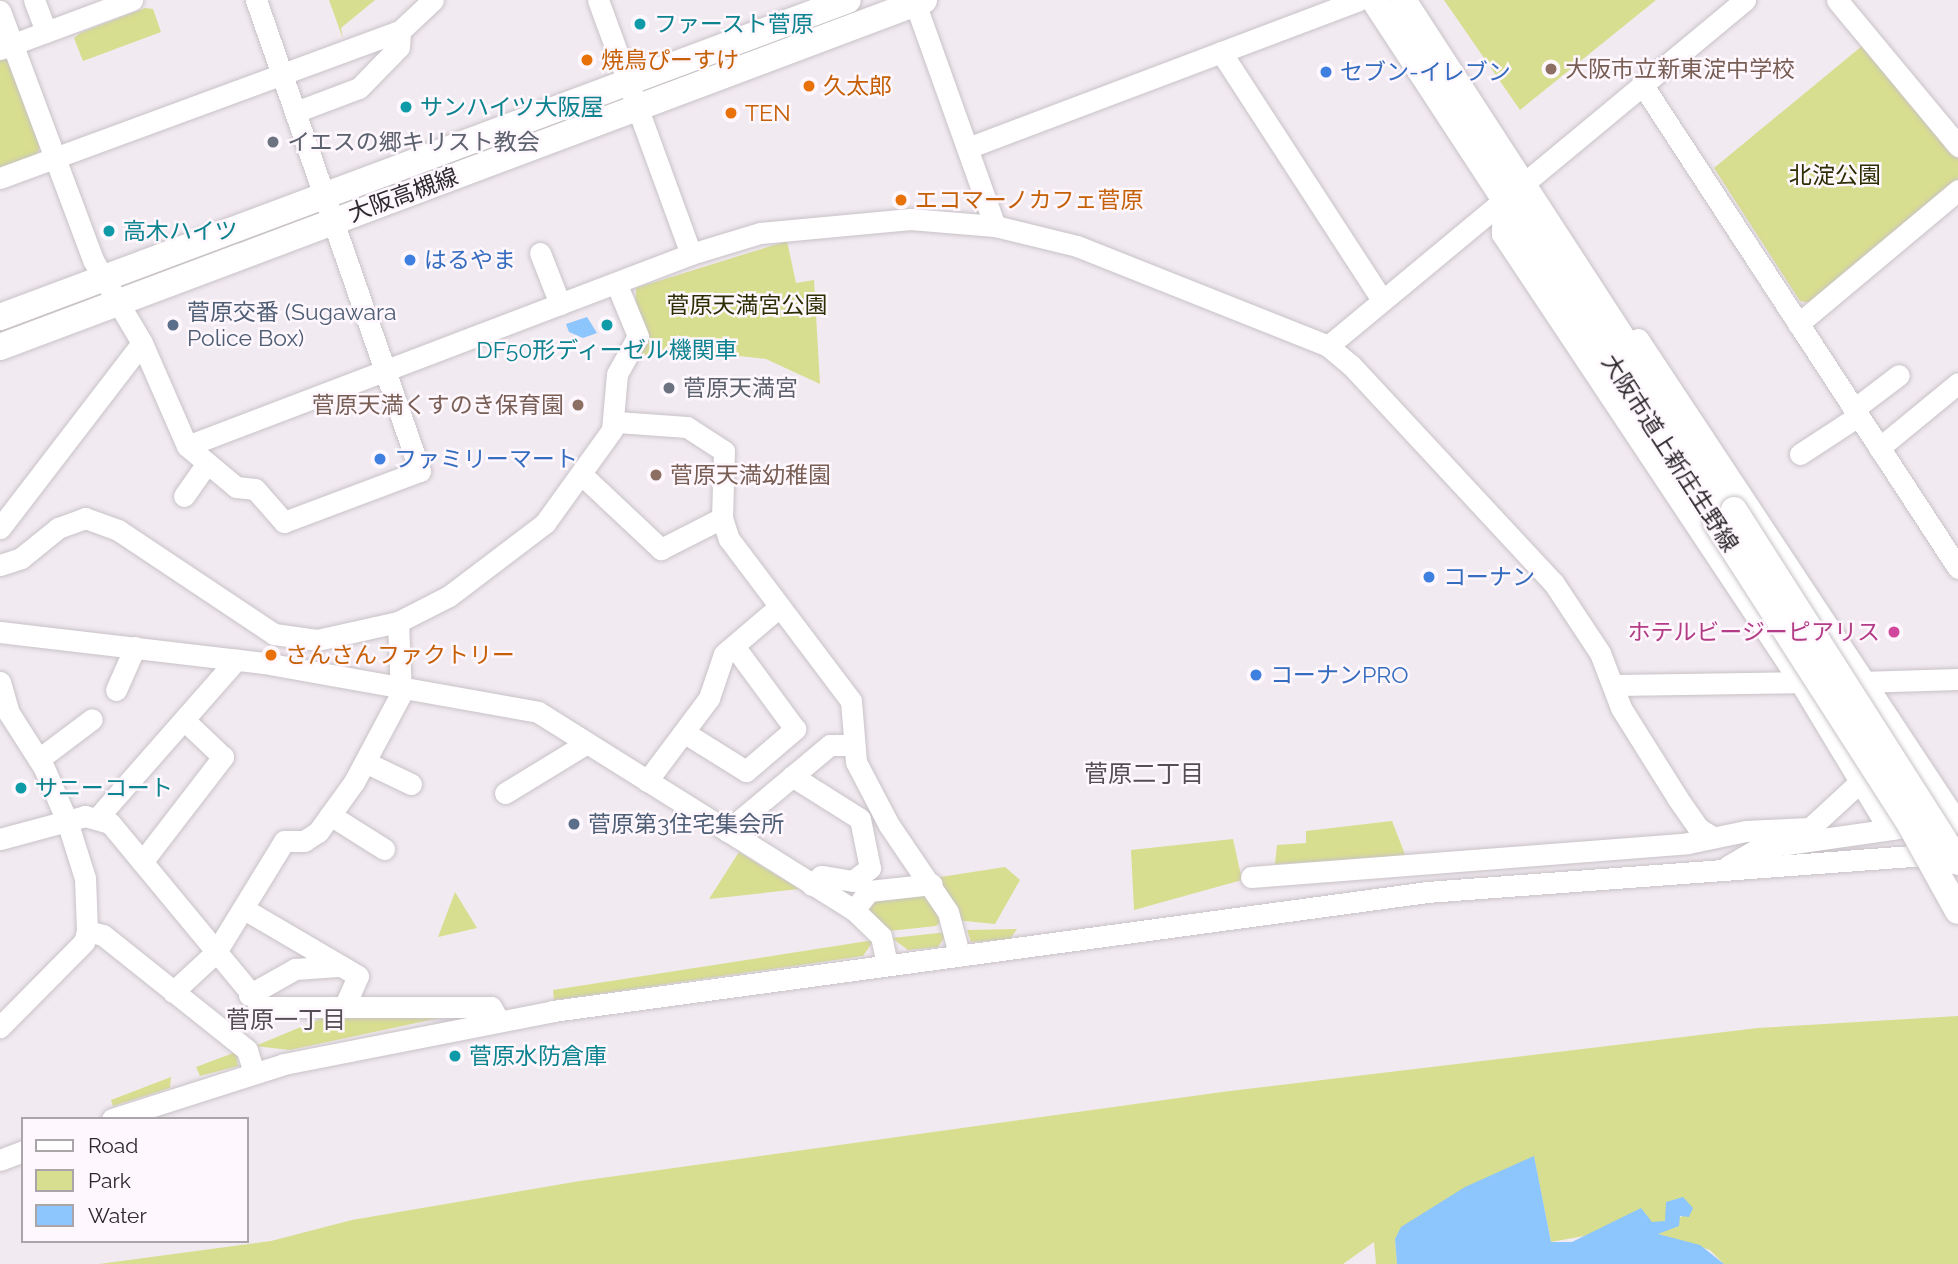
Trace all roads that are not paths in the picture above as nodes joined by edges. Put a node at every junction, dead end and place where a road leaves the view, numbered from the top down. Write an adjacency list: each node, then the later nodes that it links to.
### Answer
1 (34, 0): 16 (street)
2 (132, 0): 13 (street)
3 (256, 0): 19 (street)
4 (433, 0): 15 (street)
5 (598, 0): 20 (street)
6 (848, 0): 20 (main road, 大阪高槻線)
7 (1358, 0): 18 (street)
8 (1374, 0): 30 (main road, 大阪市道上新庄生野線)
9 (1403, 0): 30 (main road, 大阪市道上新庄生野線)
10 (1745, 0): 21 (street)
11 (1838, 0): 24 (street)
12 (918, 1): 22 (main road, 大阪高槻線); 25 (street)
13 (94, 7): 16 (street)
14 (0, 11): 17 (street)
15 (400, 31): 19 (street); 23 (street)
16 (46, 32): 17 (street)
17 (6, 47): 26 (street)
18 (1221, 52): 25 (street); 37 (street)
19 (284, 73): 23 (street); 26 (street)
20 (628, 81): 22 (street); 29 (main road, 大阪高槻線)
21 (1642, 84): 30 (street); 41 (street)
22 (636, 107): 31 (main road, 大阪高槻線); 34 (street)
23 (298, 111): 29 (street)
24 (1958, 146)
25 (970, 147): 32 (street)
26 (55, 158): 27 (street); 35 (street)
27 (0, 178)
28 (1958, 190): 41 (street)
29 (328, 194): 31 (street); 35 (main road, 大阪高槻線)
30 (1512, 194): 37 (street); 56 (main road, 大阪市道上新庄生野線); 70 (street); 71 (street)
31 (336, 220): 38 (main road, 大阪高槻線); 45 (street)
32 (995, 226): 34 (street); 43 (street)
33 (540, 253): 39 (street)
34 (691, 254): 36 (street)
35 (104, 278): 38 (street); 40 (main road, 大阪高槻線)
36 (616, 283): 39 (street); 49 (street)
37 (1381, 298): 43 (street)
38 (119, 302): 42 (street); 44 (main road, 大阪高槻線)
39 (560, 304): 45 (street)
40 (0, 317)
41 (1798, 324): 48 (street)
42 (142, 343): 50 (street); 58 (street)
43 (1328, 346): 72 (street)
44 (0, 347)
45 (385, 370): 50 (street); 53 (street)
46 (1899, 375): 48 (street)
47 (1958, 383): 51 (street)
48 (1856, 412): 51 (street); 52 (street)
49 (617, 422): 54 (street); 57 (street)
50 (187, 446): 53 (street)
51 (1879, 448): 59 (street)
52 (1800, 454)
53 (207, 463): 55 (street)
54 (581, 474): 57 (street); 63 (street)
55 (184, 496)
56 (1725, 516): 99 (main road, 大阪市道上新庄生野線, bridge); 107 (main road, 大阪市道上新庄生野線, bridge)
57 (722, 519): 62 (street)
58 (0, 528)
59 (1951, 545): 61 (street)
60 (0, 565): 63 (street)
61 (1958, 568)
62 (779, 607): 65 (street); 79 (street)
63 (398, 622): 73 (street)
64 (0, 632): 66 (street)
65 (734, 646): 77 (street); 77 (street)
66 (135, 647): 67 (street); 74 (street)
67 (236, 660): 73 (street); 76 (street)
68 (1958, 678): 71 (street)
69 (0, 682): 80 (street)
70 (1800, 682): 71 (street); 72 (street); 83 (street)
71 (1869, 682): 90 (street)
72 (1617, 685): 93 (street)
73 (402, 687): 78 (street); 81 (street)
74 (116, 690)
75 (92, 719): 80 (street)
76 (185, 721): 88 (street); 98 (street)
77 (685, 733): 84 (street)
78 (587, 743): 84 (street); 86 (street)
79 (851, 746): 82 (street); 102 (street)
80 (39, 759): 89 (street)
81 (365, 762): 85 (street); 87 (street)
82 (792, 776): 92 (street); 103 (street)
83 (1862, 780): 91 (street); 93 (street)
84 (648, 781): 92 (street)
85 (411, 784)
86 (505, 793)
87 (330, 815): 95 (street); 105 (street)
88 (99, 816): 89 (street); 98 (street)
89 (66, 821): 94 (street); 108 (street)
90 (1958, 825): 91 (street)
91 (1888, 828): 100 (street)
92 (727, 831): 103 (street)
93 (1711, 836): 97 (street)
94 (0, 839)
95 (384, 849)
96 (1958, 853): 100 (street)
97 (1428, 861): 101 (street); 104 (street)
98 (142, 862): 109 (street)
99 (1958, 862)
100 (1723, 869): 104 (street)
101 (1251, 877)
102 (932, 884): 106 (street); 110 (street)
103 (812, 885): 106 (street)
104 (1427, 892): 110 (street)
105 (244, 909): 109 (street); 112 (street)
106 (854, 910): 111 (street)
107 (1958, 911)
108 (87, 931): 113 (street); 117 (street)
109 (216, 952): 113 (street); 114 (street)
110 (959, 954): 111 (street)
111 (887, 964): 116 (street)
112 (338, 965): 114 (street); 115 (street)
113 (173, 992): 118 (street)
114 (249, 995): 115 (street)
115 (344, 1007): 116 (street)
116 (499, 1021): 118 (street)
117 (0, 1027)
118 (254, 1073): 119 (street)
119 (118, 1117)
120 (21, 1153): 121 (street)
121 (0, 1160)

